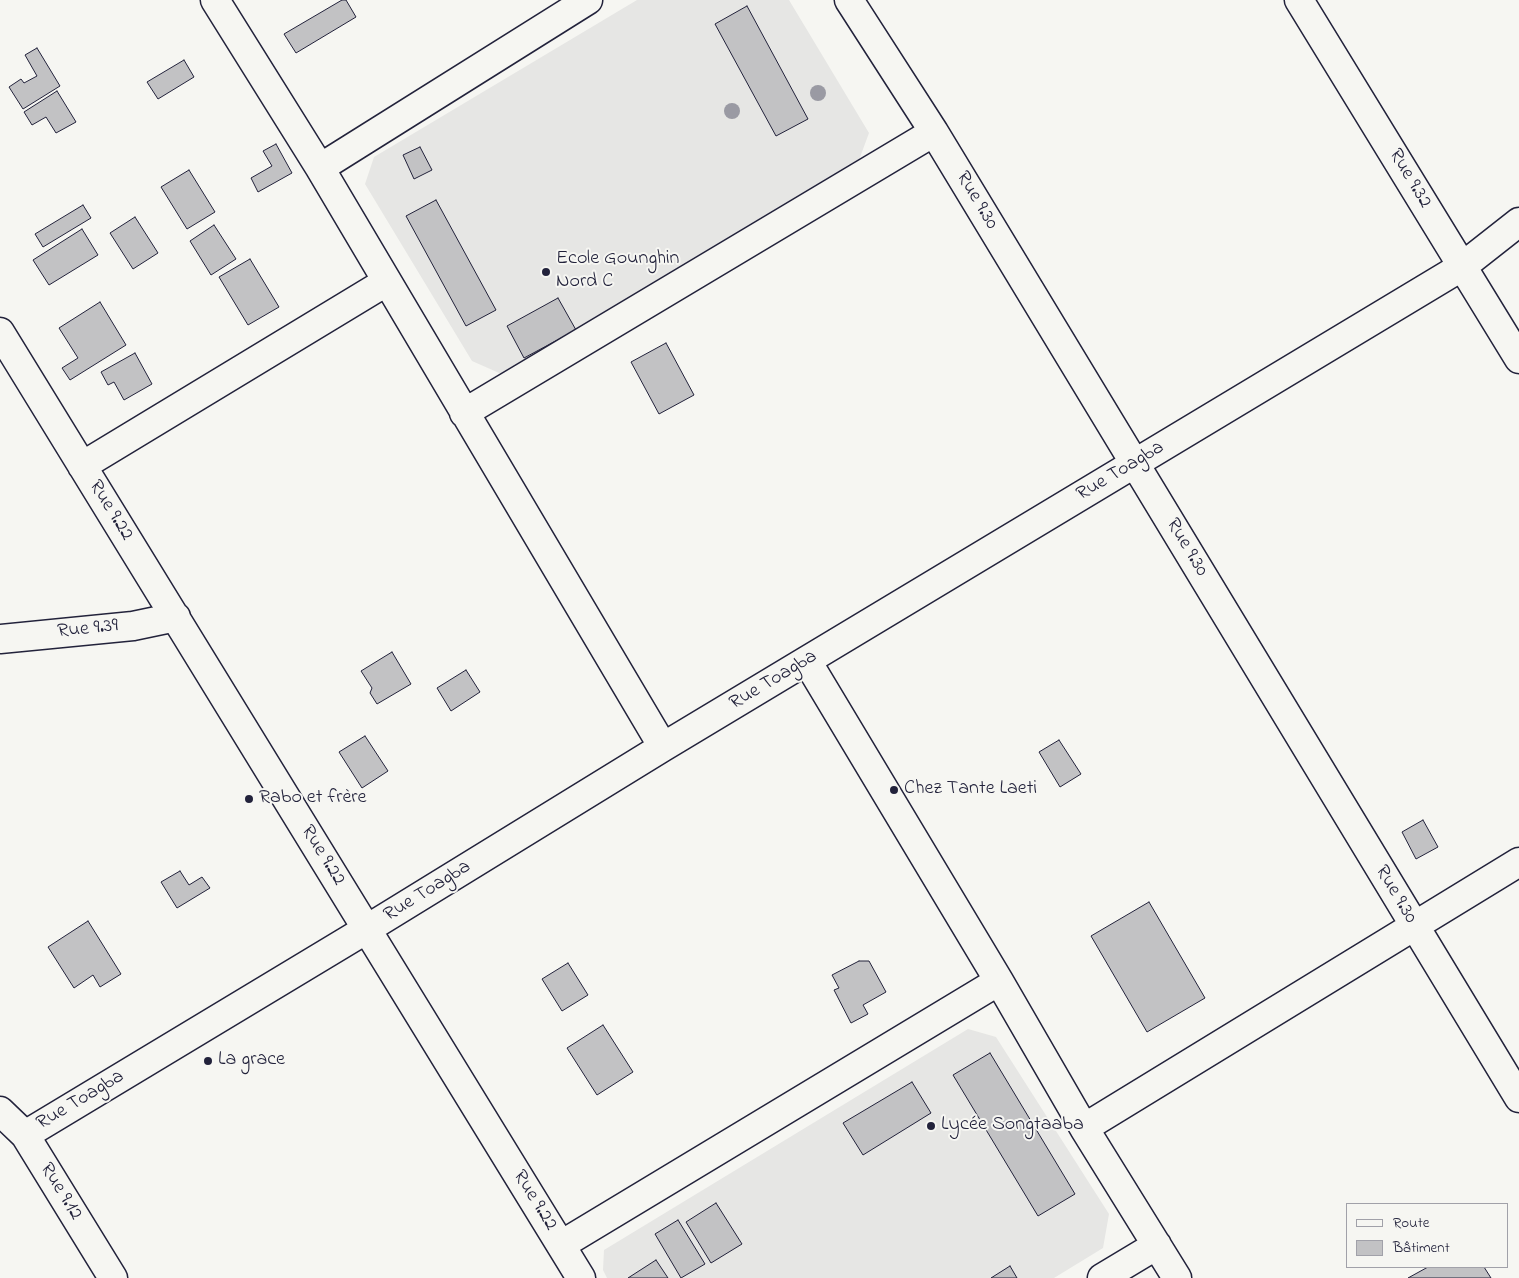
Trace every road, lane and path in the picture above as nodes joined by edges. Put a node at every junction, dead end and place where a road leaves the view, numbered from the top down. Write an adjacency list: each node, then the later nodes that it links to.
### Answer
1 (215, 0): 6 (street)
2 (588, 0): 6 (street)
3 (1299, 0): 8 (street, Rue 9.32)
4 (861, 4): 5 (street, Rue 9.30)
5 (934, 132): 13 (street); 14 (street, Rue 9.30)
6 (320, 168): 9 (street)
7 (1519, 222): 8 (street, Rue Toagba)
8 (1462, 266): 11 (street, Rue 9.32); 14 (street, Rue Toagba)
9 (386, 282): 13 (street); 15 (street)
10 (0, 332): 12 (street, Rue 9.22)
11 (1519, 359)
12 (7, 360): 15 (street, Rue 9.22)
13 (464, 412): 19 (street)
14 (1135, 464): 18 (street, Rue Toagba); 21 (street, Rue 9.30)
15 (82, 466): 16 (street, Rue 9.22)
16 (176, 617): 17 (street, Rue 9.39); 22 (street, Rue 9.22)
17 (0, 639)
18 (807, 660): 19 (street, Rue Toagba); 23 (street)
19 (663, 747): 22 (street, Rue Toagba)
20 (1519, 862): 21 (street)
21 (1414, 926): 24 (street, Rue 9.30); 26 (street)
22 (367, 929): 27 (street, Rue Toagba); 28 (street, Rue 9.22)
23 (999, 982): 26 (street); 28 (street)
24 (1519, 1098)
25 (0, 1112): 27 (street, Rue 9.12)
26 (1084, 1128): 29 (street)
27 (25, 1135): 30 (street, Rue 9.12)
28 (561, 1245): 31 (street, Rue 9.22)
29 (1157, 1245): 32 (street); 33 (street)
30 (113, 1278)
31 (581, 1278)
32 (1102, 1278)
33 (1177, 1278)

